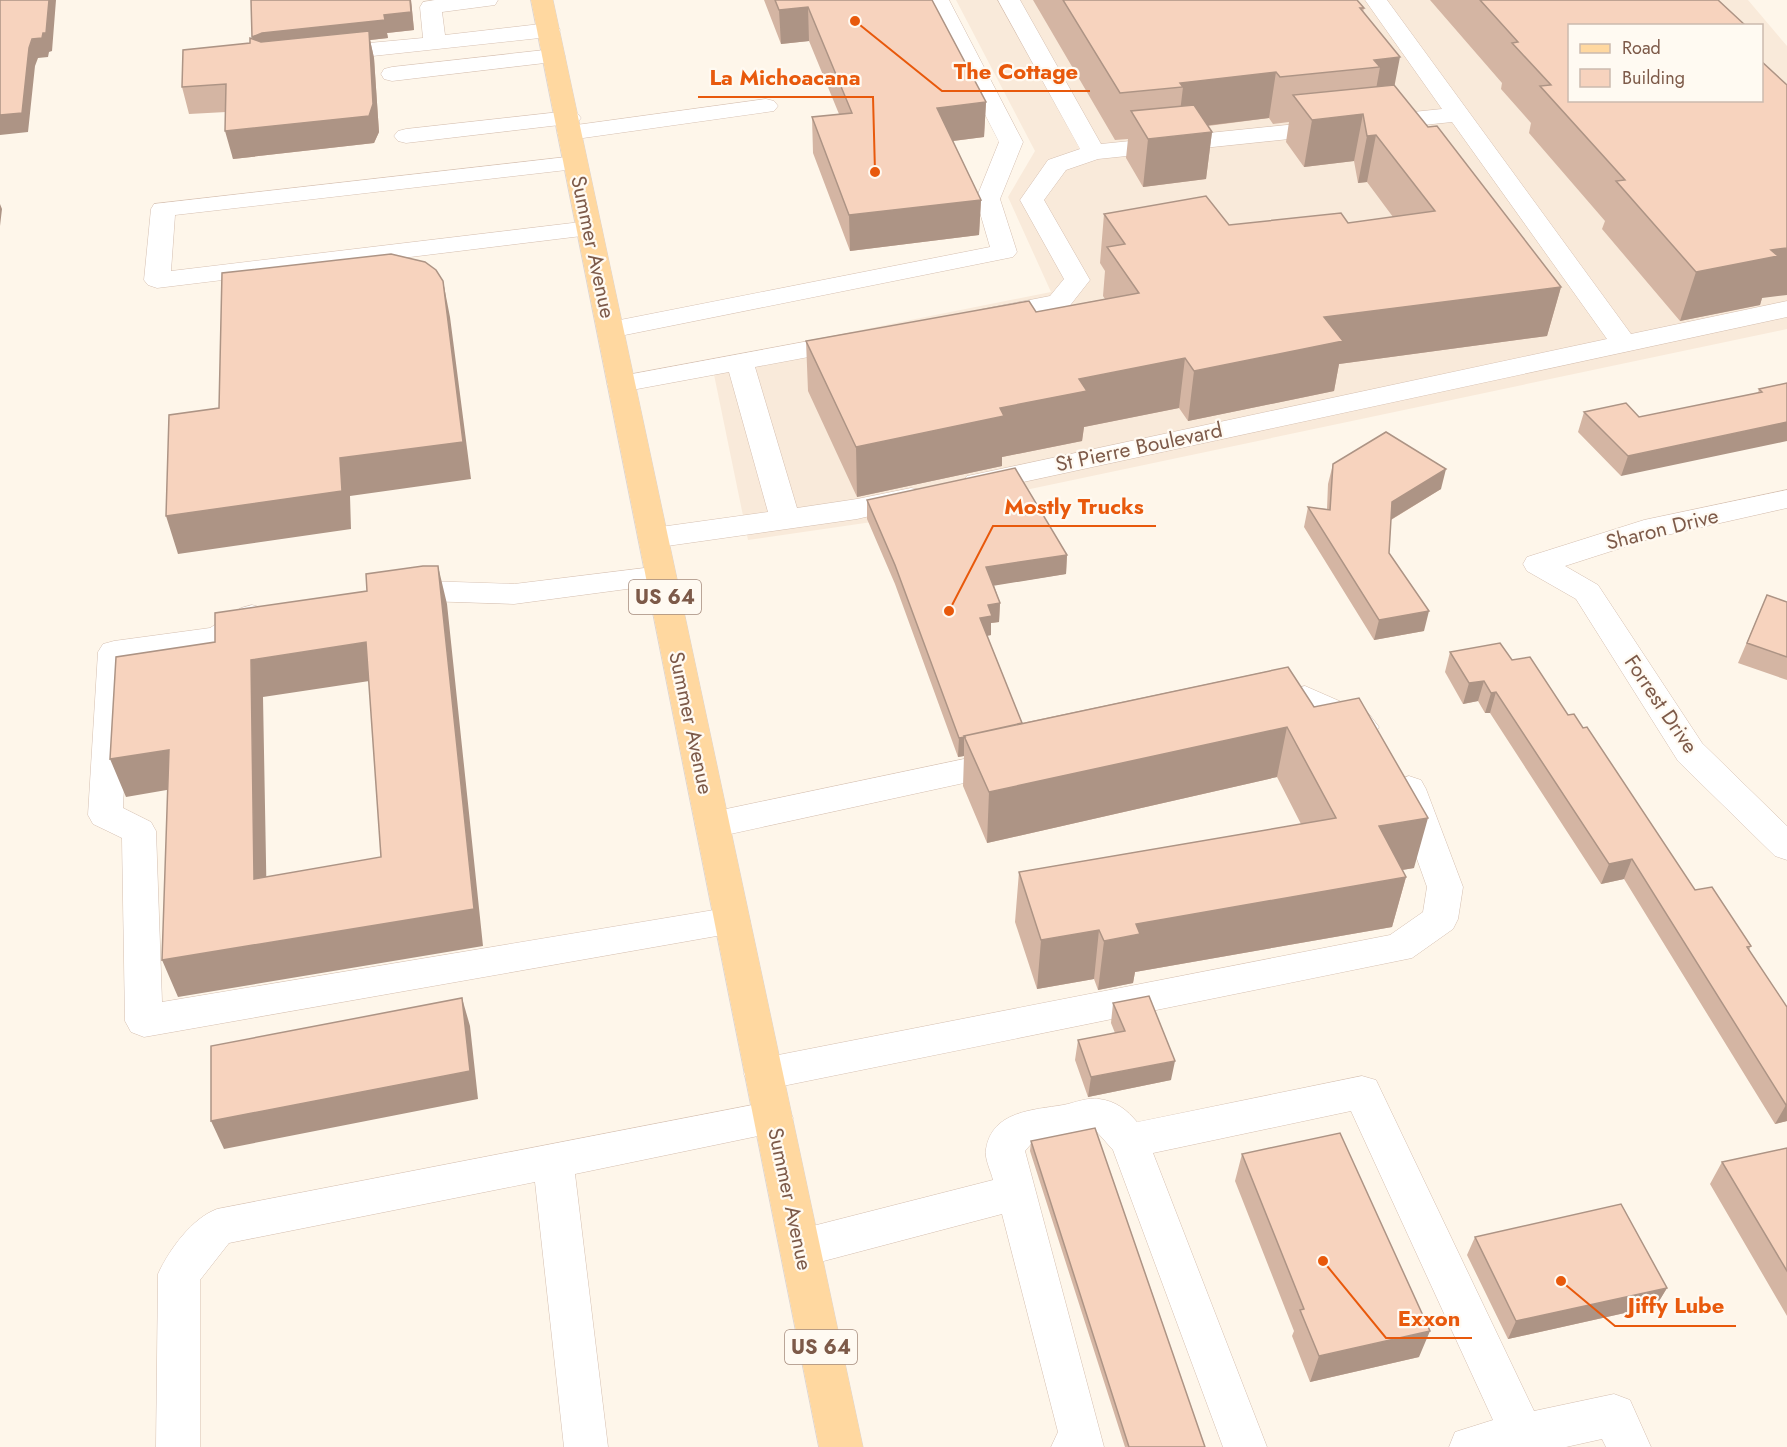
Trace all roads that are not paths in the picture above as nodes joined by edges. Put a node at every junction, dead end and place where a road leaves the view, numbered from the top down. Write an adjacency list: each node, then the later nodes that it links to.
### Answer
1 (487, 0): 6 (street)
2 (542, 0): 7 (main road, Summer Avenue / US 64)
3 (938, 0): 19 (street)
4 (1009, 0): 14 (street)
5 (1376, 0): 11 (street)
6 (435, 43): 7 (street); 8 (street)
7 (551, 43): 9 (street); 12 (main road, Summer Avenue / US 64)
8 (300, 57)
9 (392, 74)
10 (766, 106): 12 (street)
11 (1458, 114): 14 (street); 21 (street)
12 (569, 126): 13 (street); 15 (main road, Summer Avenue / US 64)
13 (406, 136)
14 (1094, 152): 18 (street)
15 (575, 163): 16 (main road, Summer Avenue / US 64); 16 (street)
16 (589, 229): 19 (main road, Summer Avenue / US 64)
17 (1787, 309): 21 (street, St Pierre Boulevard)
18 (965, 320)
19 (610, 330): 23 (main road, Summer Avenue / US 64)
20 (872, 337): 22 (street)
21 (1623, 342): 25 (street, St Pierre Boulevard)
22 (740, 362): 23 (street); 25 (street)
23 (621, 384): 26 (main road, Summer Avenue / US 64)
24 (1787, 499): 27 (street, Sharon Drive)
25 (785, 519): 26 (street, St Pierre Boulevard)
26 (652, 538): 28 (main road, Summer Avenue / US 64)
27 (1538, 564): 34 (street, Forrest Drive)
28 (661, 576): 29 (street); 33 (main road, Summer Avenue / US 64)
29 (378, 598)
30 (285, 611): 35 (street)
31 (1235, 713): 36 (street)
32 (1037, 756): 33 (street)
33 (712, 825): 35 (main road, Summer Avenue / US 64)
34 (1787, 847)
35 (732, 921): 36 (main road, Summer Avenue / US 64)
36 (763, 1074): 37 (main road, Summer Avenue / US 64)
37 (773, 1118): 39 (street); 41 (main road, Summer Avenue / US 64)
38 (1129, 1141): 40 (street); 43 (street); 48 (street)
39 (552, 1161): 45 (street); 46 (street)
40 (1017, 1192): 41 (street); 44 (street)
41 (801, 1248): 47 (main road, Summer Avenue / US 64)
42 (1621, 1431): 43 (street)
43 (1522, 1434): 49 (street)
44 (1080, 1446)
45 (178, 1447)
46 (586, 1447)
47 (841, 1447)
48 (1245, 1447)
49 (1471, 1447)

